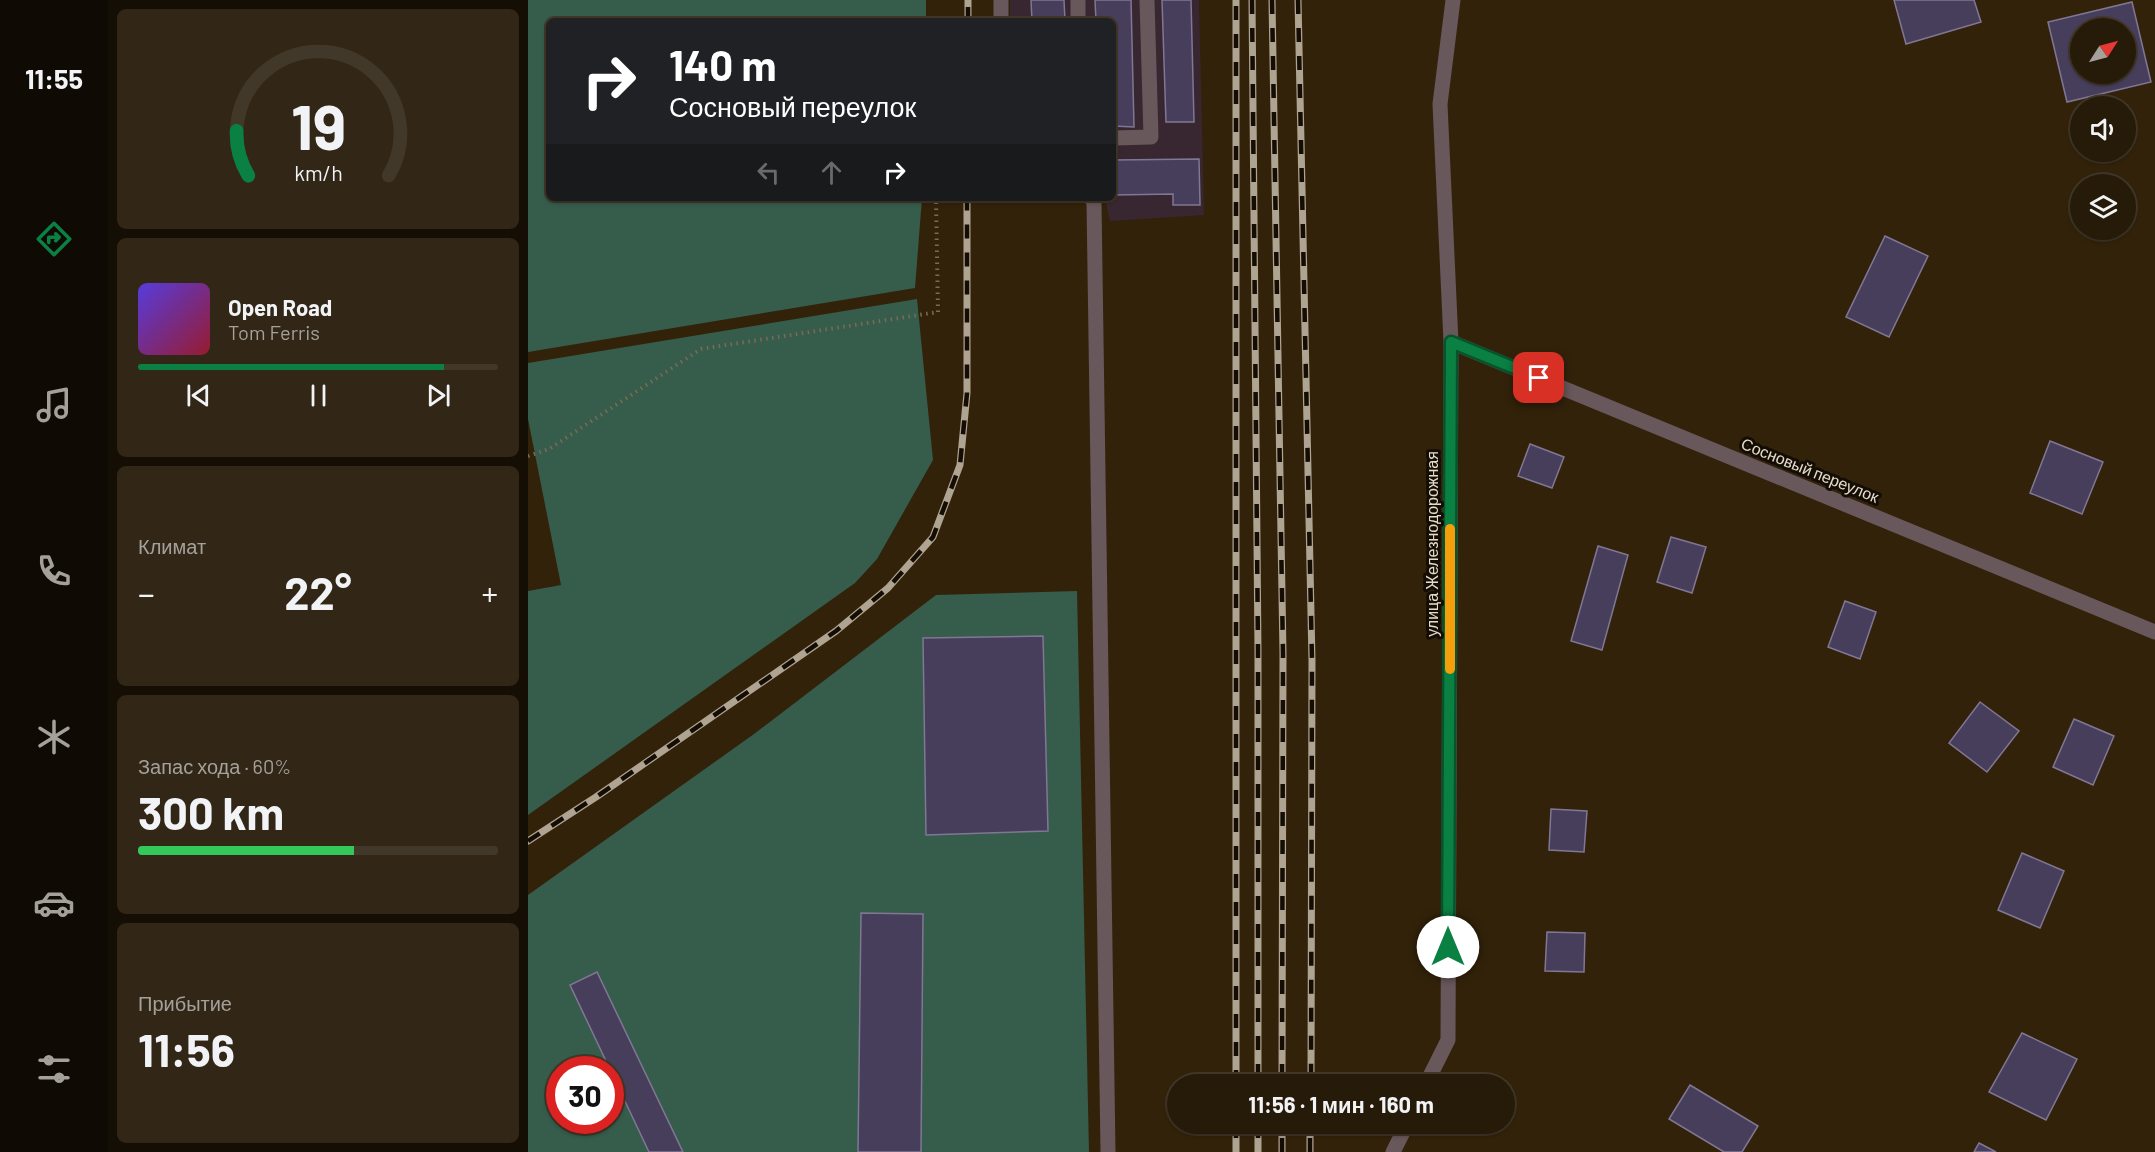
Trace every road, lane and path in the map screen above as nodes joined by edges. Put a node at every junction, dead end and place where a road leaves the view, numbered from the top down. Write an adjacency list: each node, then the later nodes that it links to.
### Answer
1 (1001, 0): 5 (street)
2 (1078, 0): 6 (street)
3 (1148, 0): 7 (street)
4 (1453, 0): 10 (street, улица Железнодорожная)
5 (1001, 18)
6 (1078, 18)
7 (1116, 138)
8 (936, 201): 11 (path)
9 (1093, 201): 15 (street)
10 (1451, 342): 12 (street, Сосновый переулок); 13 (street, улица Железнодорожная)
11 (528, 456)
12 (2155, 632)
13 (1431, 1074)
14 (1402, 1134): 16 (street)
15 (1108, 1152)
16 (1394, 1152)

